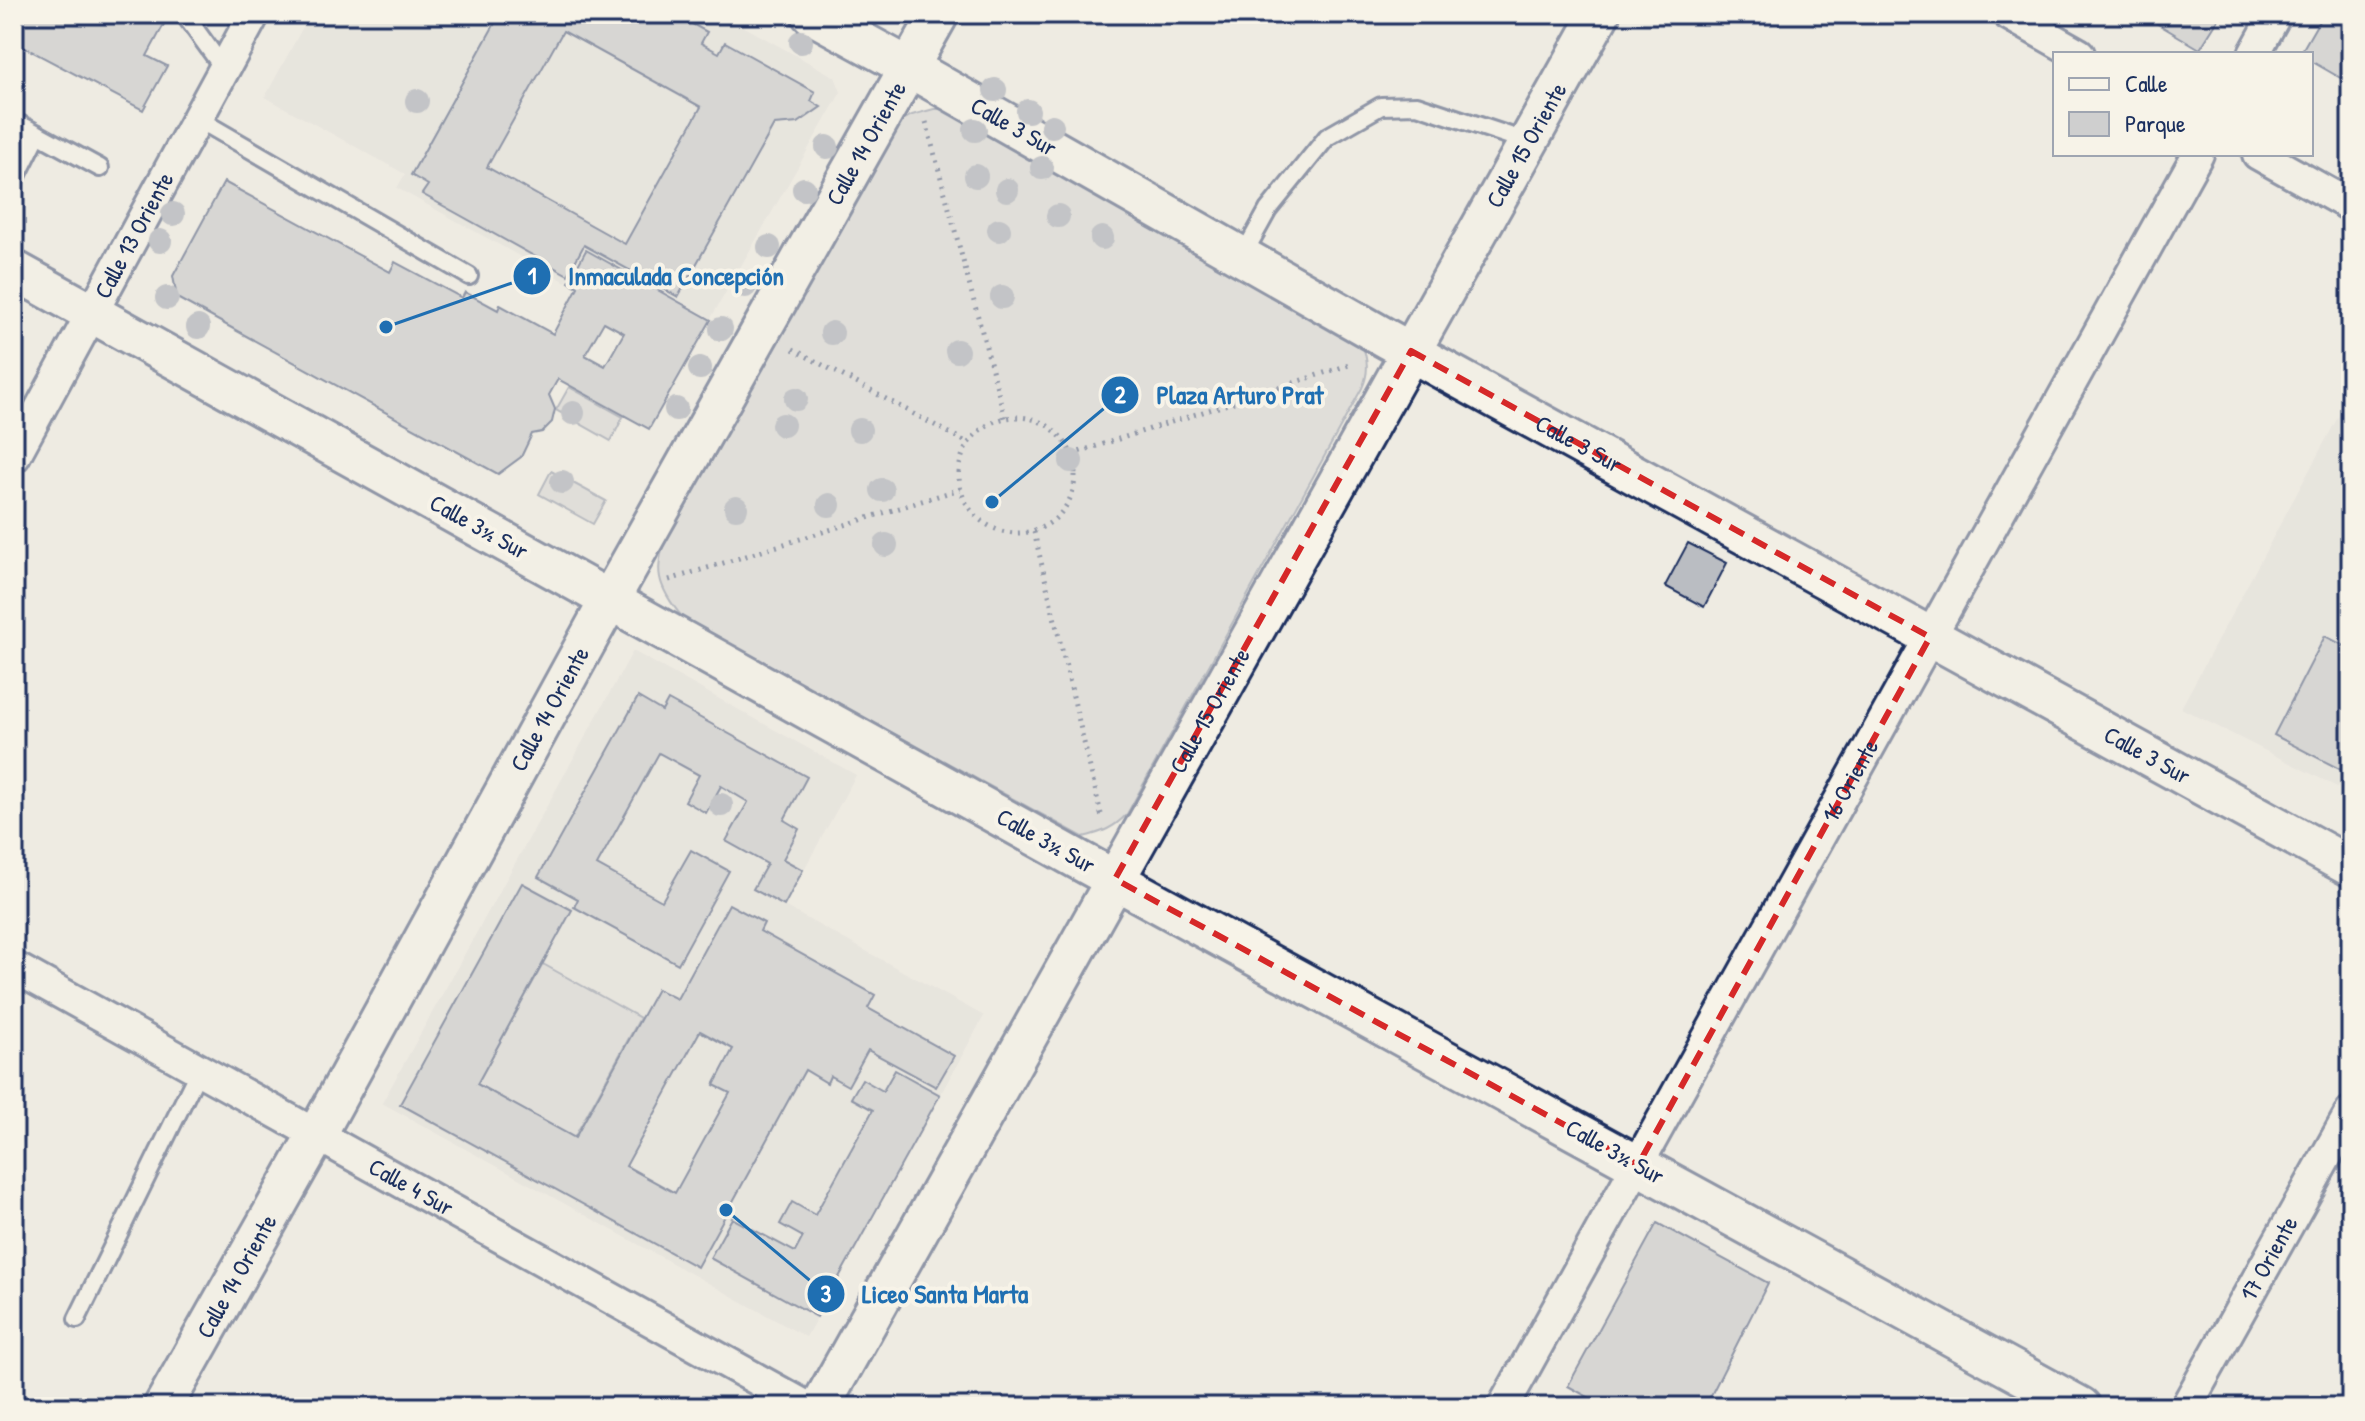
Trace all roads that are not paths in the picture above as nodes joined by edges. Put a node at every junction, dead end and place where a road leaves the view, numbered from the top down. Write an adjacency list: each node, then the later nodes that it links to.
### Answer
1 (184, 14): 11 (lane)
2 (254, 14): 11 (street, Calle 13 Oriente)
3 (811, 14): 10 (street, Calle 3 Sur)
4 (939, 14): 10 (street, Calle 14 Oriente)
5 (1600, 14): 15 (street, Calle 15 Oriente)
6 (2008, 14): 8 (street)
7 (2276, 14): 9 (street)
8 (2075, 52)
9 (2255, 52)
10 (910, 68): 21 (street, Calle 3 Sur); 27 (street, Calle 14 Oriente)
11 (224, 69): 12 (street, Calle 13 Oriente)
12 (198, 119): 23 (lane); 24 (street, Calle 13 Oriente)
13 (14, 121): 14 (lane)
14 (38, 134): 18 (lane); 19 (lane)
15 (1528, 142): 21 (lane); 25 (street, Calle 15 Oriente)
16 (2197, 156): 28 (street, 16 Oriente)
17 (2262, 156): 20 (street)
18 (100, 168)
19 (14, 182)
20 (2351, 206)
21 (1242, 257): 25 (street, Calle 3 Sur)
22 (14, 270): 24 (street, Calle 3½ Sur)
23 (469, 276)
24 (91, 314): 26 (street, Calle 13 Oriente); 27 (street, Calle 3½ Sur)
25 (1411, 351): 28 (street, Calle 3 Sur); 30 (street, Calle 15 Oriente)
26 (14, 457)
27 (610, 599): 30 (street, Calle 3½ Sur); 34 (street, Calle 14 Oriente)
28 (1930, 637): 29 (street, Calle 3 Sur); 35 (street, 16 Oriente)
29 (2351, 867)
30 (1115, 879): 35 (street, Calle 3½ Sur); 39 (street, Calle 15 Oriente)
31 (14, 967): 32 (street, Calle 4 Sur)
32 (199, 1070): 34 (street, Calle 4 Sur); 36 (lane)
33 (2351, 1112): 42 (street, 17 Oriente)
34 (317, 1134): 37 (street, Calle 14 Oriente); 38 (street, Calle 4 Sur)
35 (1638, 1165): 40 (street, 16 Oriente); 41 (street, Calle 3½ Sur)
36 (77, 1319)
37 (163, 1407)
38 (807, 1407)
39 (820, 1407)
40 (1503, 1407)
41 (2081, 1407)
42 (2186, 1407)

